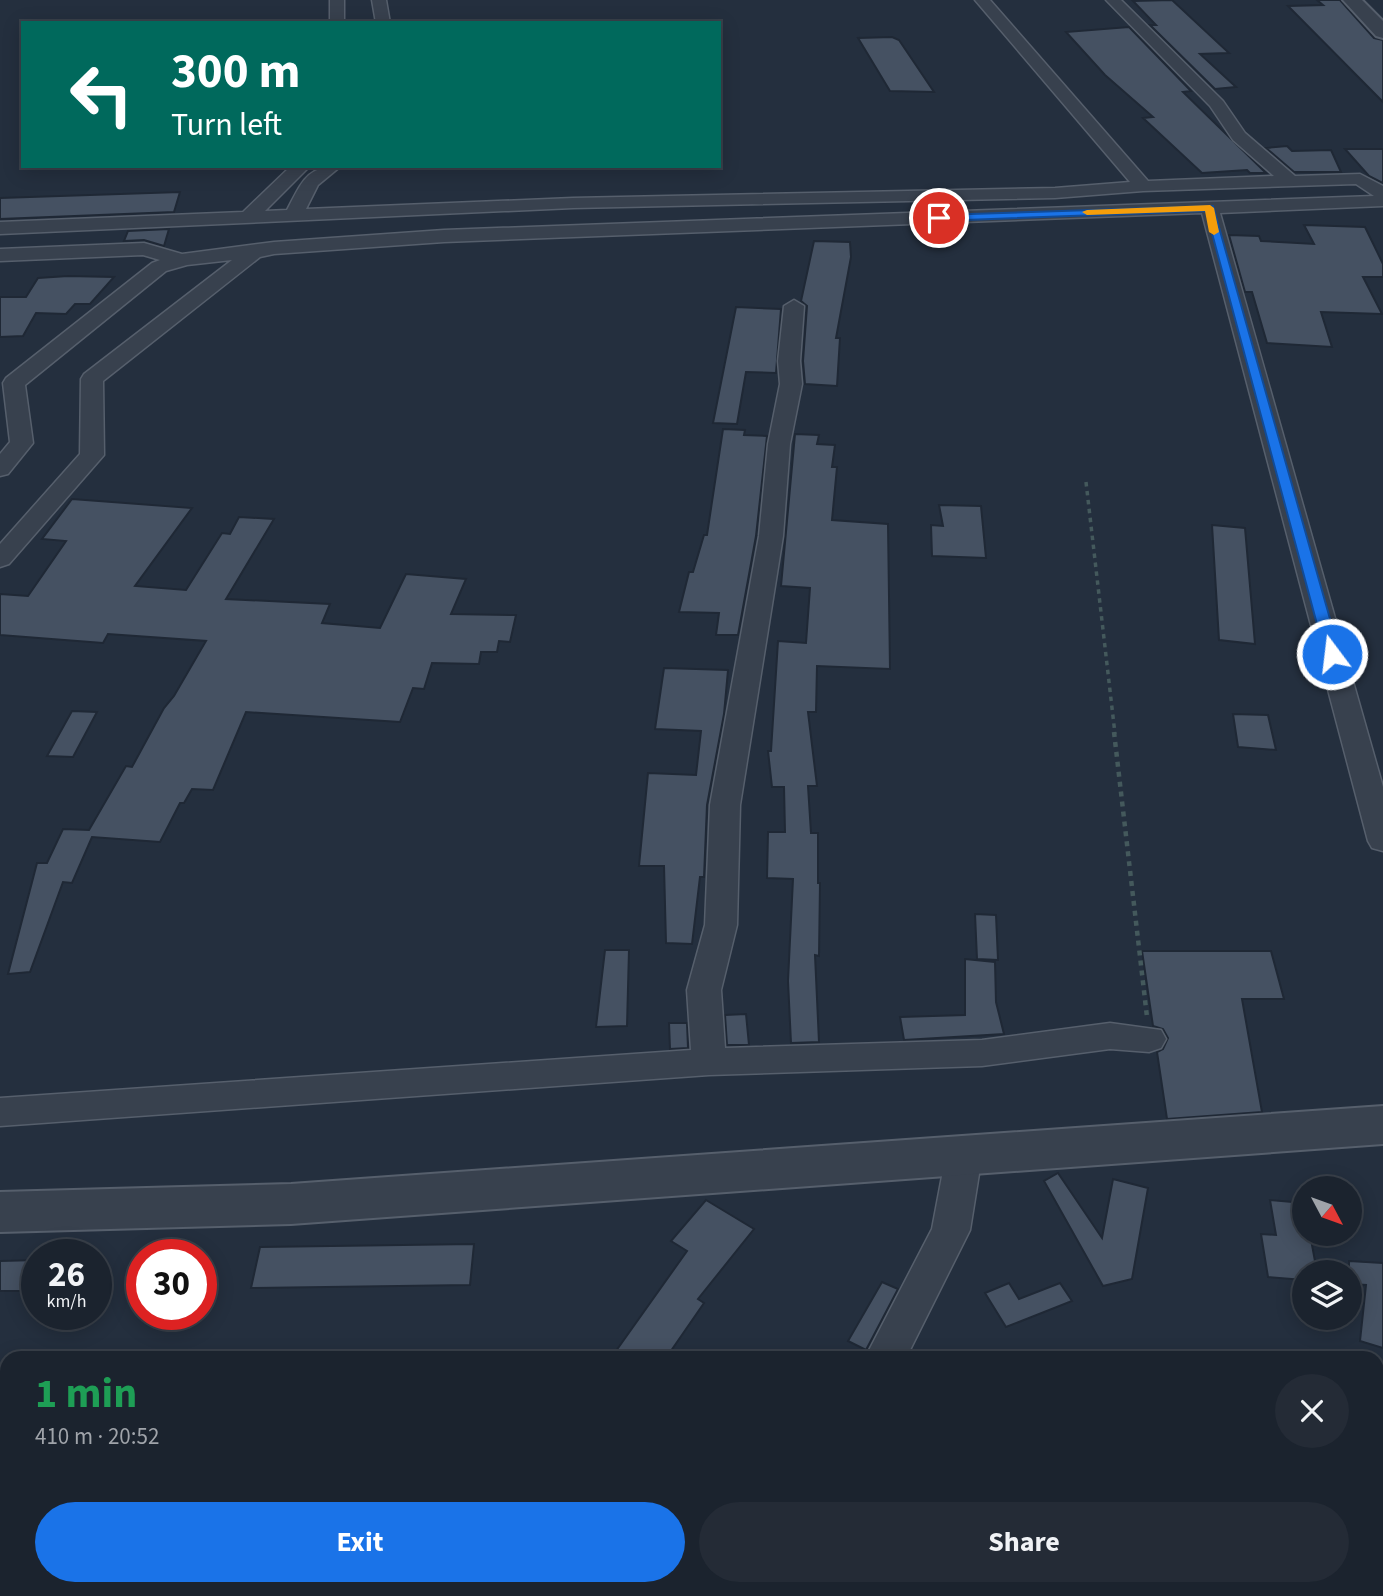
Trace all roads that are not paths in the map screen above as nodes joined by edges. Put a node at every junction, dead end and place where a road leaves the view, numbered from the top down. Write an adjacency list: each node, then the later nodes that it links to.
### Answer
1 (337, 0): 6 (street)
2 (380, 0): 7 (street)
3 (982, 0): 12 (street)
4 (1113, 0): 11 (street)
5 (1352, 0): 8 (street)
6 (337, 21)
7 (383, 21)
8 (1383, 32)
9 (299, 168): 17 (street)
10 (329, 168): 16 (street)
11 (1292, 182): 12 (street); 13 (street)
12 (1143, 186): 16 (street)
13 (1383, 194)
14 (1383, 201): 15 (street)
15 (1210, 208): 19 (street); 25 (street)
16 (293, 217): 17 (street)
17 (247, 218): 18 (street)
18 (0, 228)
19 (252, 254): 21 (street); 24 (street)
20 (0, 255): 21 (street)
21 (177, 260): 23 (street)
22 (794, 306): 27 (street)
23 (0, 469)
24 (0, 559)
25 (1383, 841)
26 (1149, 1039): 27 (street)
27 (709, 1062): 28 (street)
28 (0, 1112)
29 (1383, 1125): 30 (street)
30 (964, 1156): 31 (street); 32 (street)
31 (0, 1212)
32 (890, 1351)

